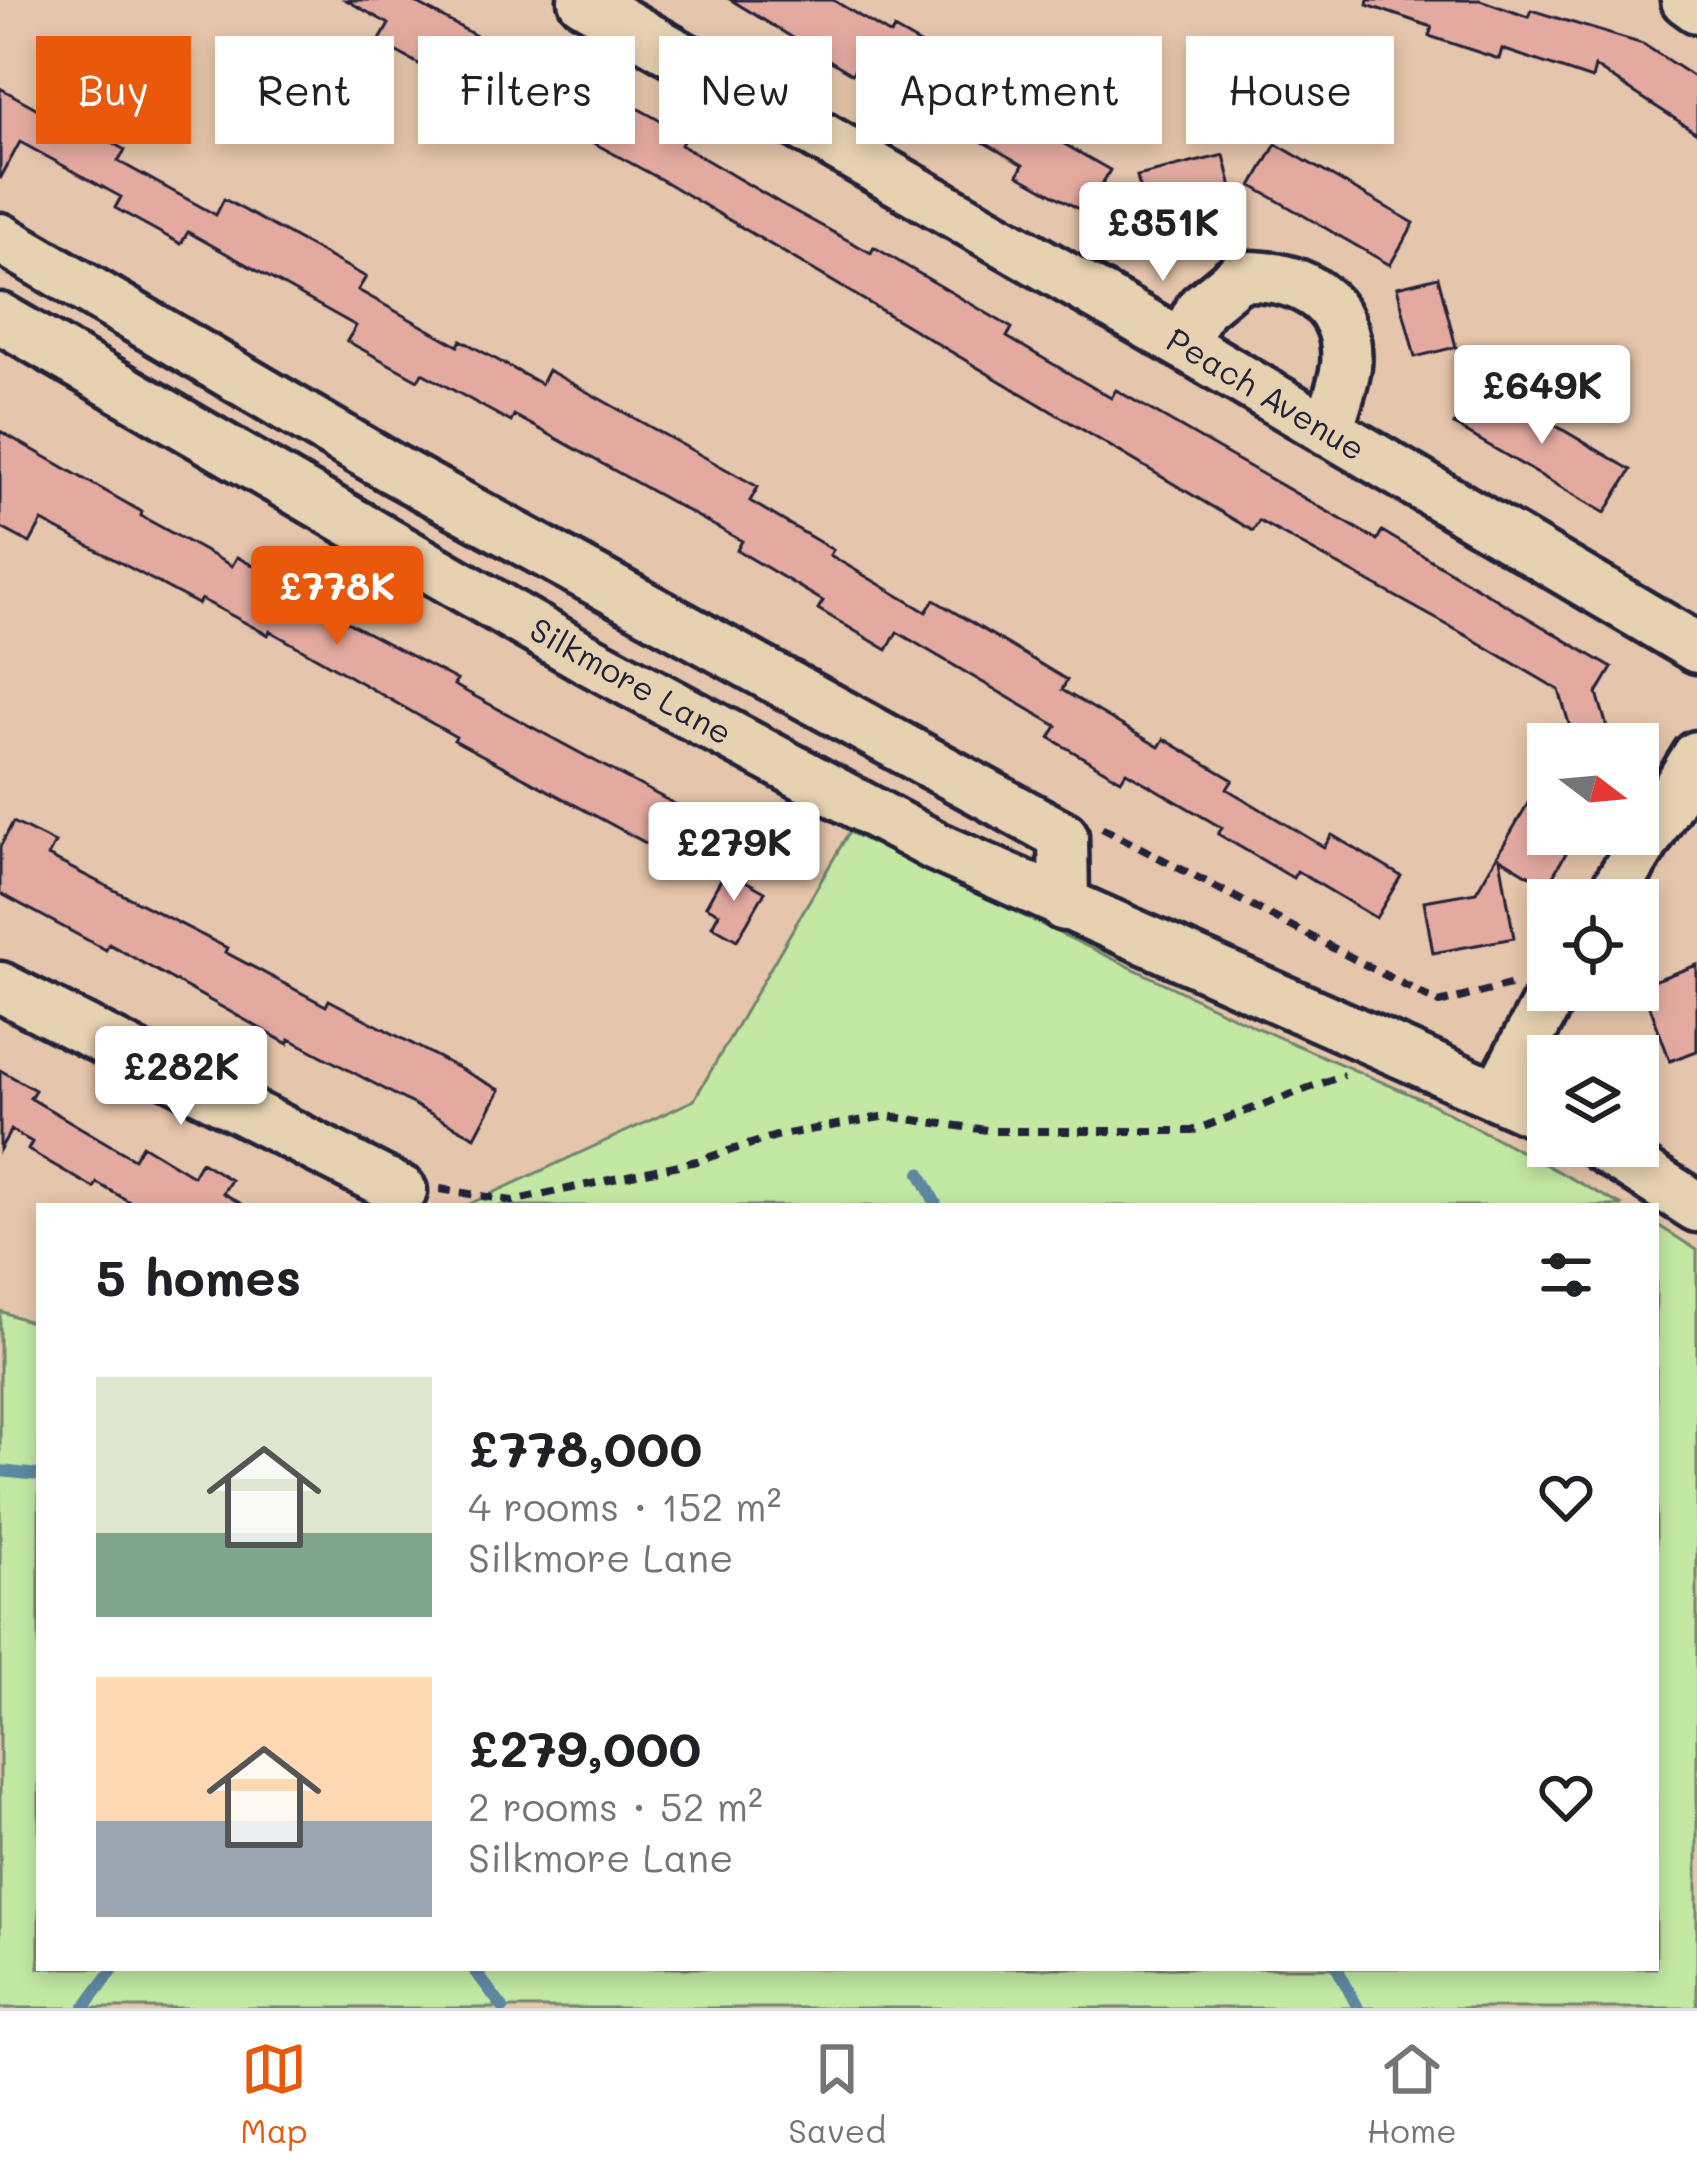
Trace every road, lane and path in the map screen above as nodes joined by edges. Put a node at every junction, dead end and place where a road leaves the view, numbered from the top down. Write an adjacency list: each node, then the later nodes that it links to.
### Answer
1 (1686, 0): 3 (street)
2 (590, 2): 6 (street, Peach Avenue)
3 (1697, 8)
4 (0, 238): 11 (street)
5 (0, 318): 11 (street, Silkmore Lane)
6 (1182, 344): 7 (street, Peach Avenue); 7 (street)
7 (1328, 431): 8 (street, Peach Avenue)
8 (1697, 648)
9 (1697, 756): 10 (street)
10 (1622, 879)
11 (1064, 906): 14 (street, Silkmore Lane)
12 (0, 987): 18 (street)
13 (1543, 1011): 15 (street)
14 (1405, 1052): 15 (street, Silkmore Lane); 18 (path)
15 (1499, 1093): 16 (street, Silkmore Lane)
16 (1527, 1107)
17 (1634, 1167): 19 (street)
18 (402, 1191)
19 (1697, 1207)

